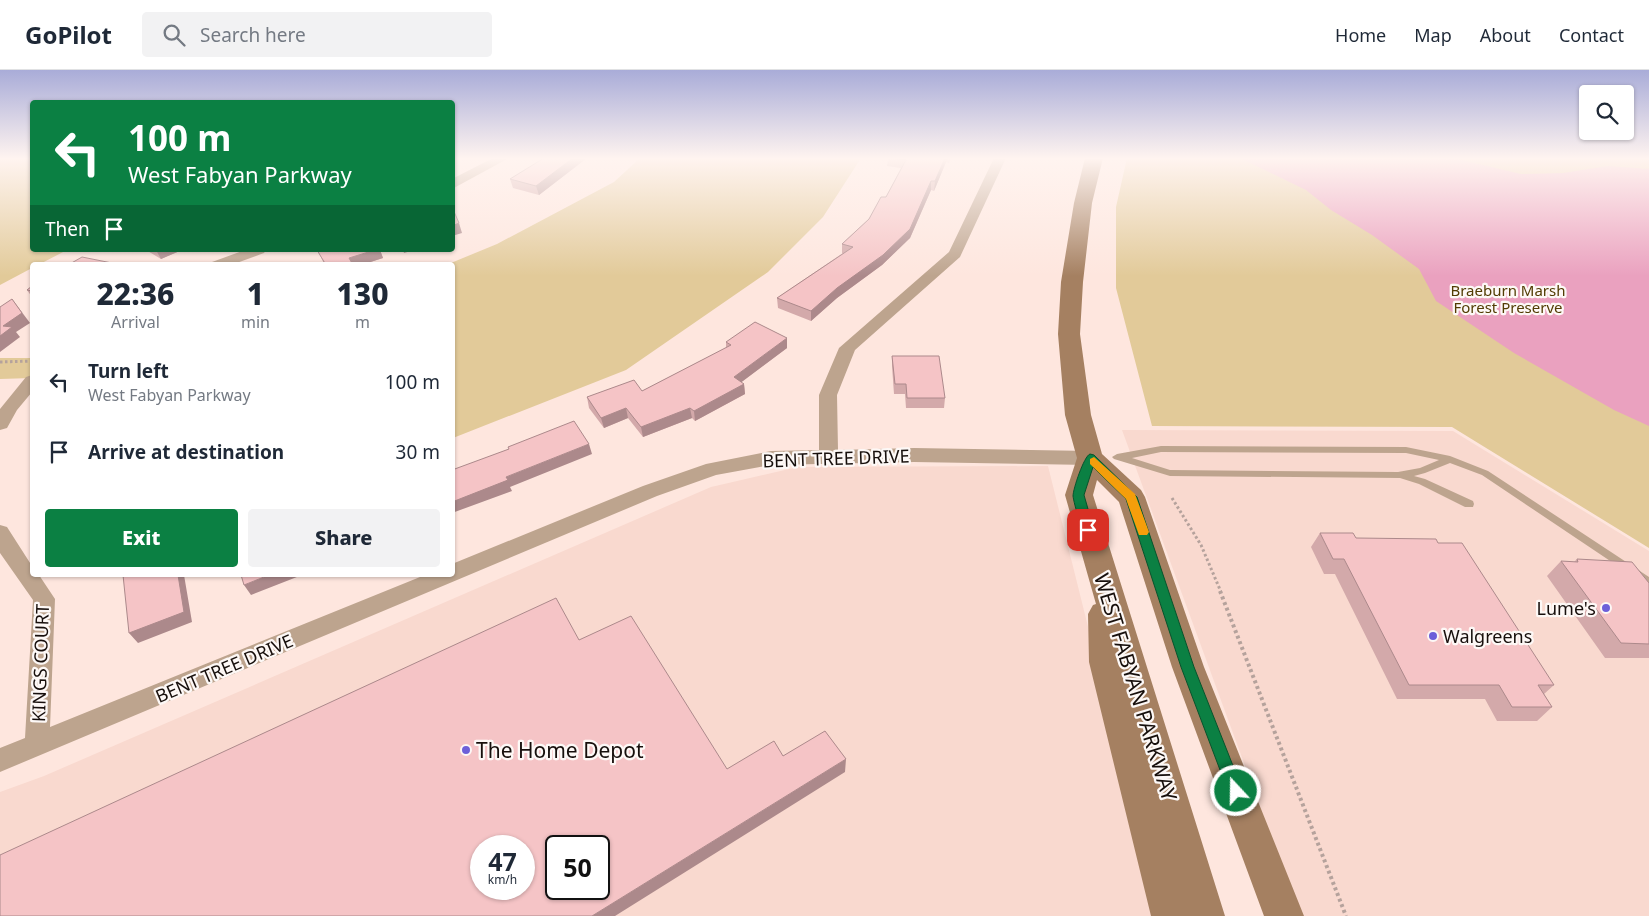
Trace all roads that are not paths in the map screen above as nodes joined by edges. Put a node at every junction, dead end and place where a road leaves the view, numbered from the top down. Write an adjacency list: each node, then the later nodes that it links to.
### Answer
1 (982, 197): 7 (street)
2 (1083, 197): 8 (main road)
3 (254, 252): 4 (street)
4 (226, 262)
5 (30, 382): 6 (street)
6 (0, 424)
7 (829, 456): 8 (street, BENT TREE DRIVE); 13 (street, BENT TREE DRIVE)
8 (1090, 458): 15 (main road, WEST FABYAN PARKWAY); 21 (main road)
9 (1450, 459): 10 (lane); 10 (lane); 16 (lane)
10 (1398, 475): 11 (lane)
11 (1469, 504)
12 (0, 533): 17 (street, KINGS COURT)
13 (455, 572)
14 (443, 577): 17 (street, BENT TREE DRIVE)
15 (1103, 582): 19 (main road); 20 (main road, WEST FABYAN PARKWAY)
16 (1649, 583)
17 (37, 746): 18 (street, BENT TREE DRIVE)
18 (0, 760)
19 (1171, 916)
20 (1205, 916)
21 (1284, 916)

